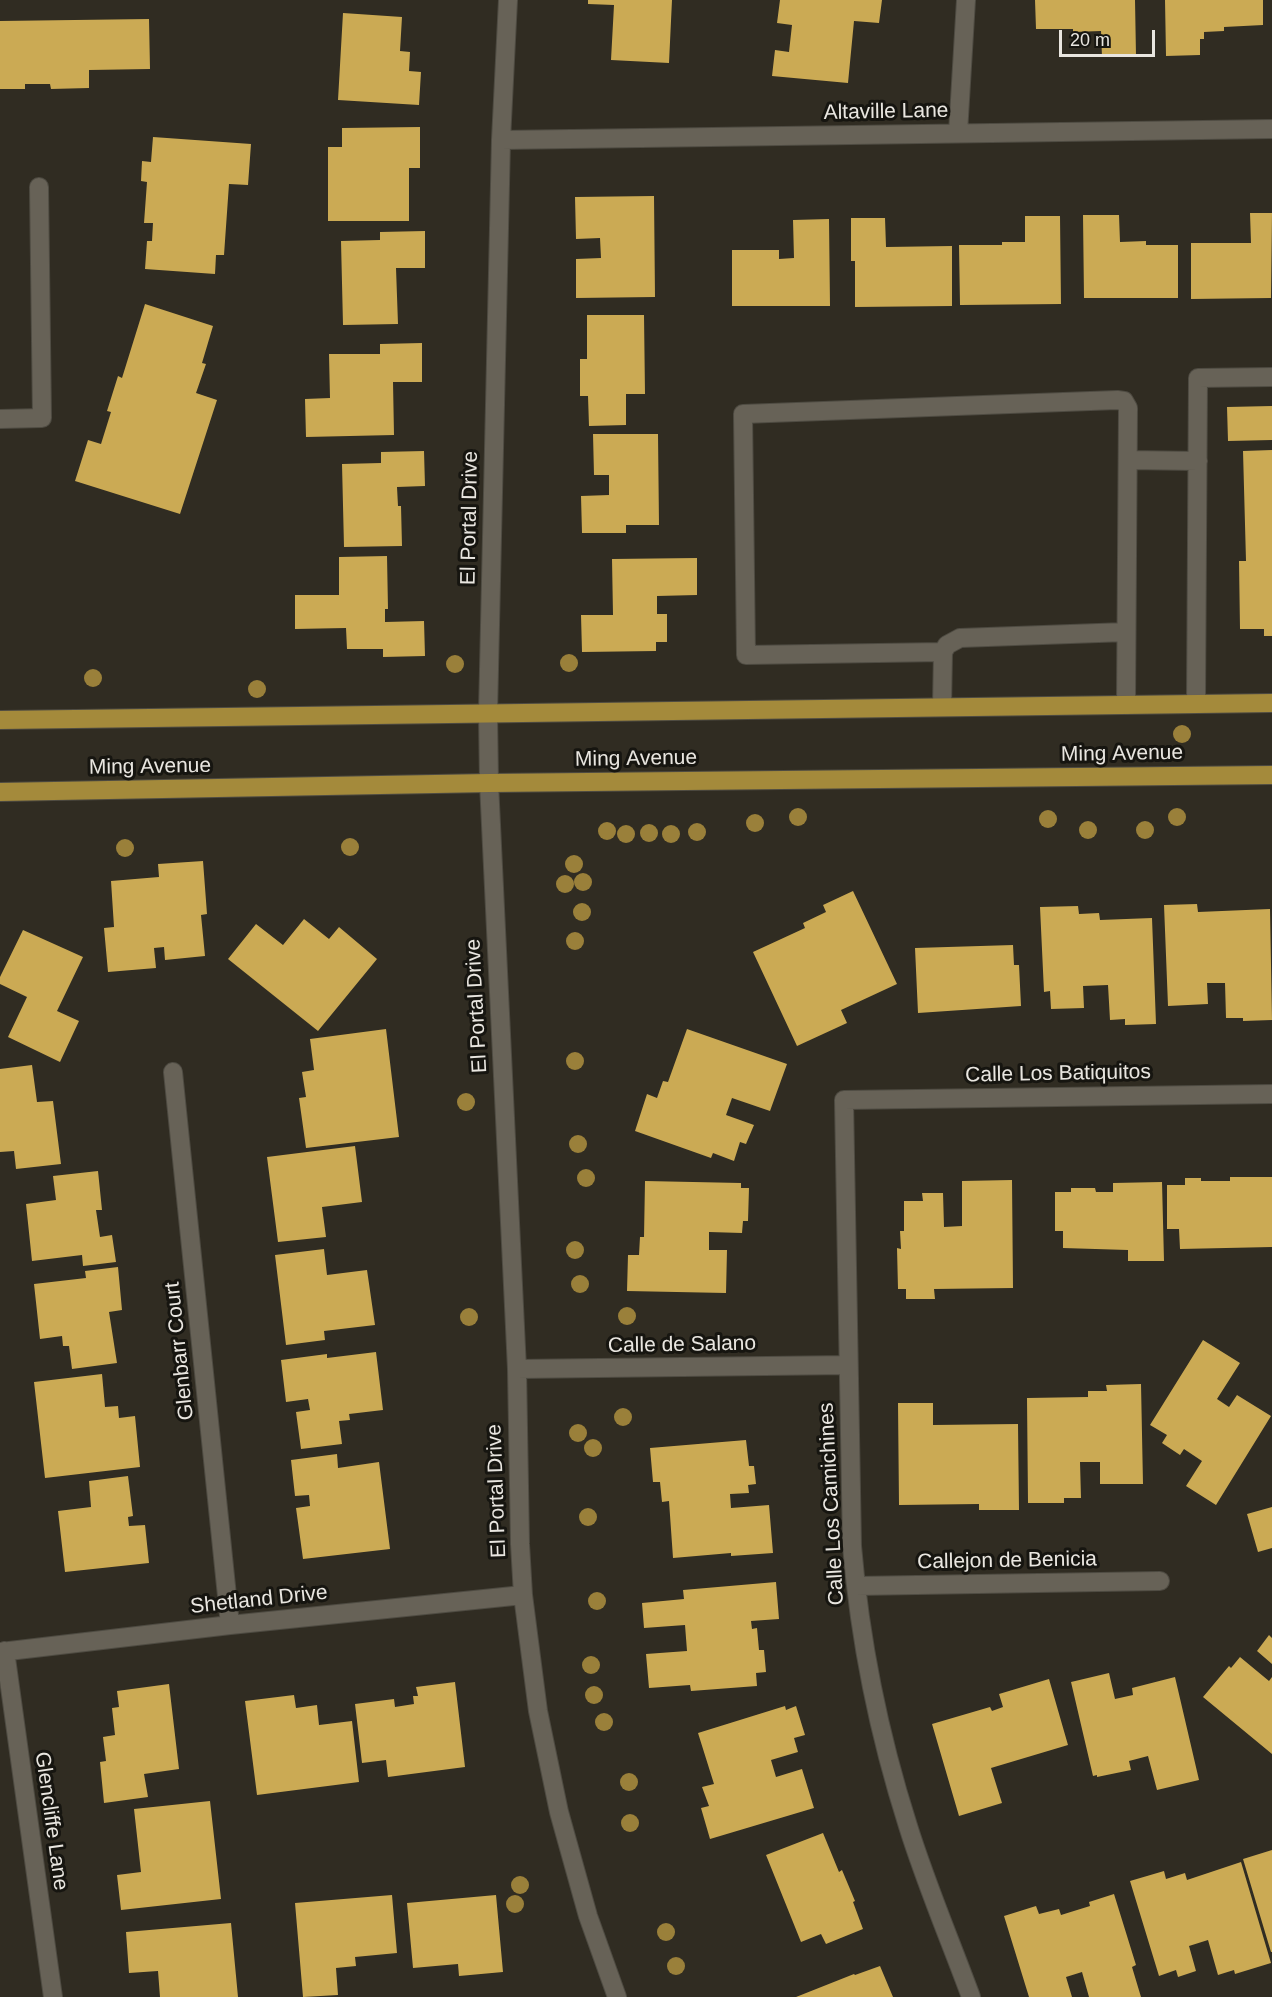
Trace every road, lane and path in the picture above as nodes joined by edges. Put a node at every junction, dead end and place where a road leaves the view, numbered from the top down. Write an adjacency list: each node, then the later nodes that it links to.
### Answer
1 (508, 0): 5 (street, El Portal Drive)
2 (966, 0): 4 (street)
3 (1272, 129): 4 (street, Altaville Lane)
4 (958, 133): 5 (street, Altaville Lane)
5 (501, 140): 17 (street, El Portal Drive)
6 (39, 187): 8 (street)
7 (1272, 377): 10 (street)
8 (0, 419)
9 (1128, 460): 10 (street); 11 (street); 12 (street)
10 (1198, 461): 14 (street)
11 (1126, 632): 12 (street); 15 (street)
12 (943, 652): 16 (street)
13 (1272, 703): 14 (main road)
14 (1196, 704): 15 (main road)
15 (1126, 705): 16 (main road)
16 (942, 707): 17 (main road)
17 (488, 713): 18 (main road); 20 (street, El Portal Drive)
18 (0, 720)
19 (1272, 775): 20 (main road, Ming Avenue)
20 (489, 783): 21 (main road, Ming Avenue); 26 (street, El Portal Drive)
21 (0, 792)
22 (174, 1072): 30 (street, Glenbarr Court)
23 (1272, 1094): 24 (street, Calle Los Batiquitos)
24 (844, 1100): 25 (street, Calle Los Camichines)
25 (848, 1365): 26 (street, Calle de Salano); 28 (street, Calle Los Camichines)
26 (516, 1369): 29 (street, El Portal Drive)
27 (1160, 1581): 28 (street, Callejon de Benicia)
28 (856, 1586): 34 (street, Calle Los Camichines)
29 (523, 1595): 30 (street, Shetland Drive); 33 (street, El Portal Drive)
30 (231, 1625): 31 (street, Shetland Drive)
31 (3, 1651): 32 (street, Glencliffe Lane)
32 (53, 1997)
33 (617, 1997)
34 (971, 1997)

